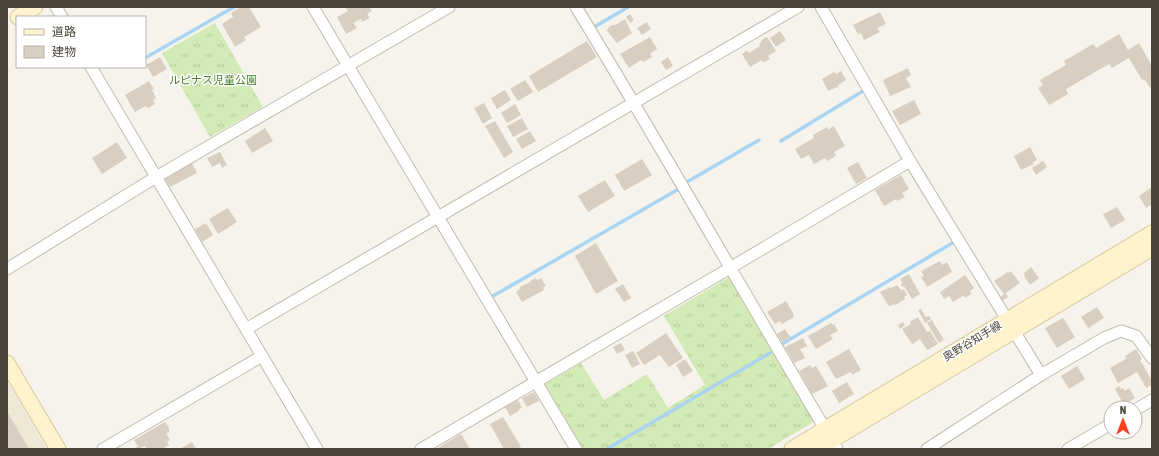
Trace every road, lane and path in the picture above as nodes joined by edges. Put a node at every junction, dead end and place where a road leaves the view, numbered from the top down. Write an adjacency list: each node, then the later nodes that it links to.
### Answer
1 (35, 7): 8 (main road)
2 (56, 7): 9 (street)
3 (314, 7): 12 (street)
4 (449, 7): 12 (street)
5 (576, 7): 14 (street)
6 (798, 7): 14 (street)
7 (821, 7): 15 (street)
8 (19, 16)
9 (61, 16)
10 (16, 18): 11 (main road)
11 (7, 23)
12 (348, 66): 16 (street); 17 (street)
13 (92, 68): 16 (street)
14 (634, 102): 17 (street); 20 (street)
15 (910, 161): 20 (street); 22 (street)
16 (156, 177): 21 (street); 23 (street)
17 (438, 216): 23 (street); 28 (street)
18 (1152, 233): 22 (main road, 奥野谷知手線)
19 (1152, 248): 22 (main road, 奥野谷知手線)
20 (730, 268): 28 (street); 32 (street)
21 (7, 269)
22 (1011, 325): 27 (street); 32 (main road, 奥野谷知手線)
23 (246, 329): 24 (street)
24 (262, 356): 34 (street); 35 (street)
25 (1152, 358): 27 (street)
26 (7, 363): 33 (main road)
27 (1041, 375): 40 (street)
28 (535, 382): 36 (street); 37 (street)
29 (1152, 400): 30 (street)
30 (1143, 405)
31 (1103, 429): 41 (street)
32 (831, 440): 38 (main road, 奥野谷知手線); 39 (main road, 奥野谷知手線)
33 (58, 449)
34 (103, 449)
35 (317, 449)
36 (421, 449)
37 (576, 449)
38 (792, 449)
39 (817, 449)
40 (927, 449)
41 (1068, 449)

